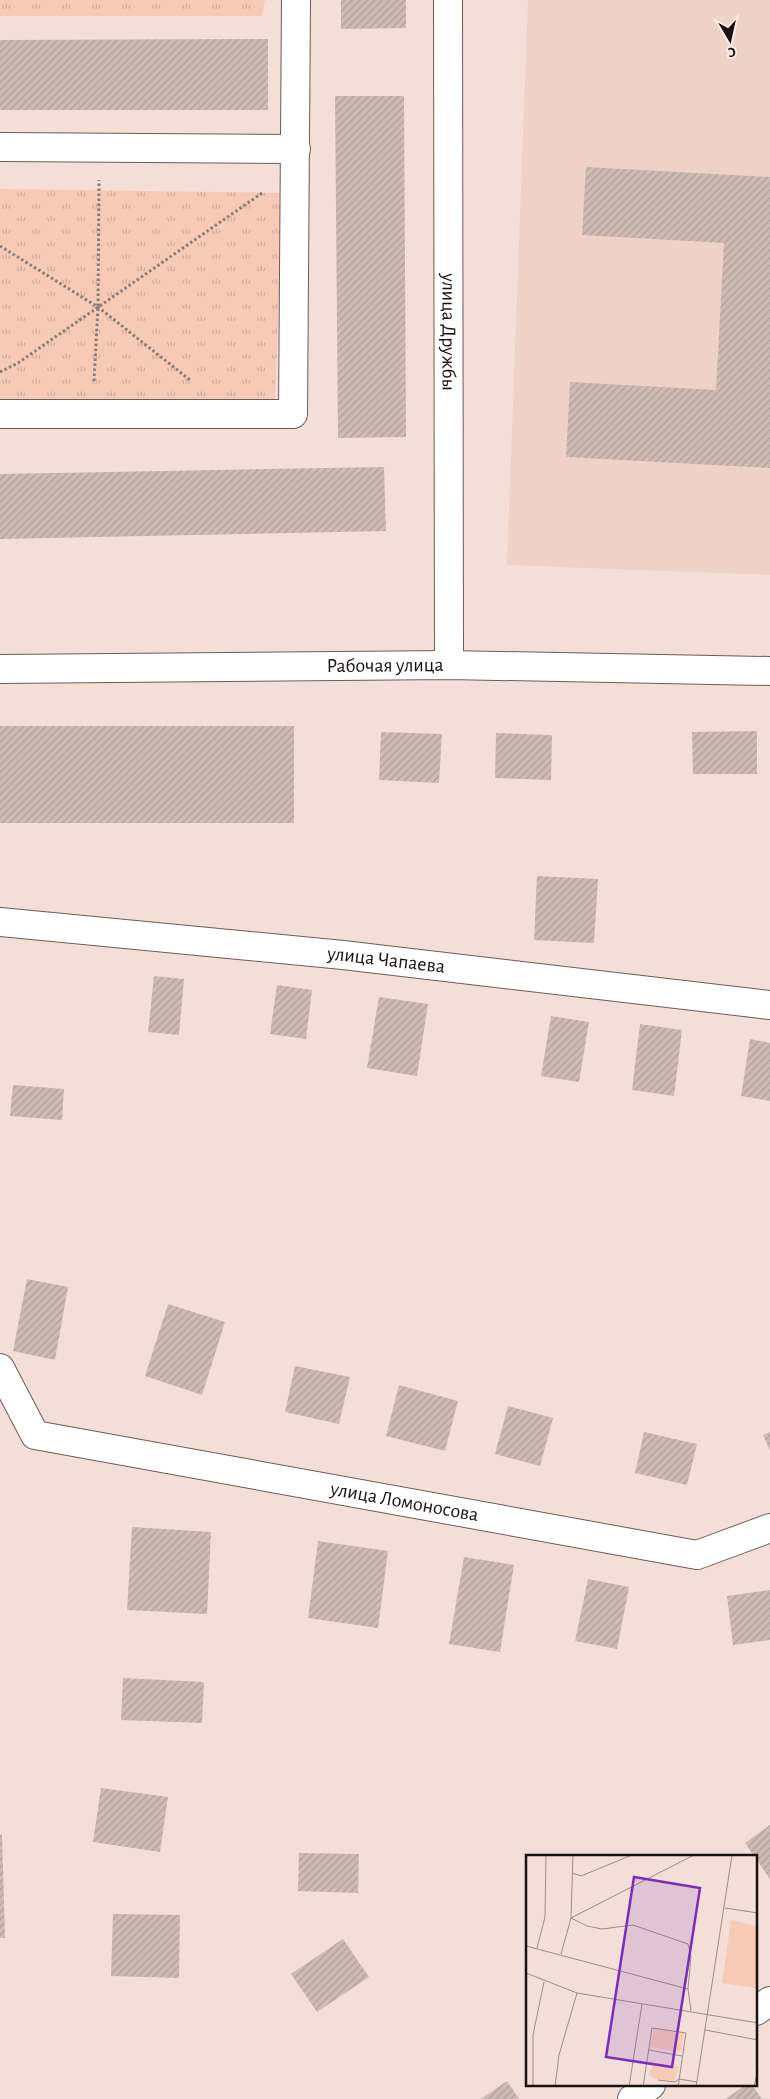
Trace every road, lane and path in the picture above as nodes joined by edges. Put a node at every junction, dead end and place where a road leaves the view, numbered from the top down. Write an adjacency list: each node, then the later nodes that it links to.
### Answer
1 (296, 0): 5 (street)
2 (448, 0): 12 (street, улица Дружбы)
3 (0, 147): 4 (street)
4 (99, 149): 5 (street); 7 (path)
5 (296, 159): 7 (path); 11 (street)
6 (0, 246): 7 (path)
7 (98, 307): 8 (path); 10 (path); 11 (path)
8 (0, 372)
9 (0, 414): 10 (street)
10 (92, 414): 11 (street)
11 (234, 414)
12 (449, 665): 13 (street, Рабочая улица); 14 (street, Рабочая улица)
13 (0, 669)
14 (770, 671)
15 (0, 922): 16 (street, улица Чапаева)
16 (770, 1005)
17 (0, 1368): 18 (street, улица Ломоносова)
18 (770, 1528)
19 (770, 2001): 20 (street)
20 (758, 2010)
21 (651, 2086): 22 (street)
22 (632, 2099)

